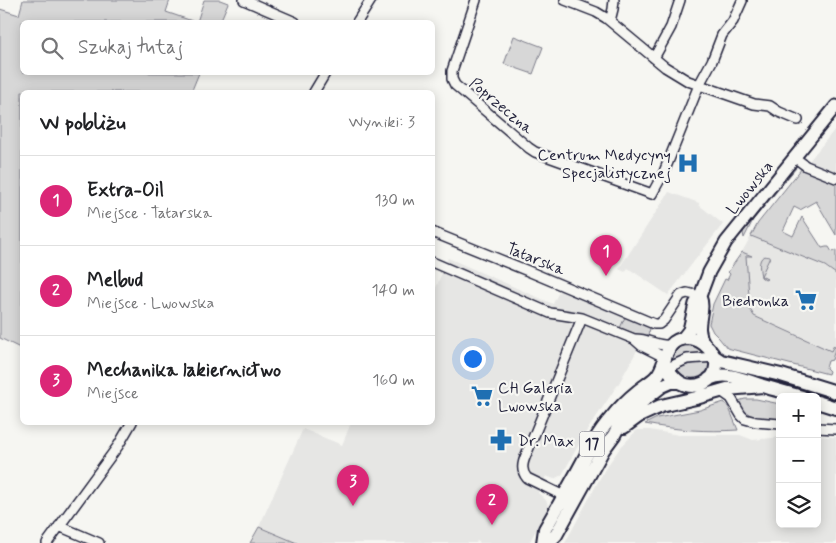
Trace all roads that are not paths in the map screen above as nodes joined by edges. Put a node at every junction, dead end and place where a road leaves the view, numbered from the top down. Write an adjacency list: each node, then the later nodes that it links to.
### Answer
1 (244, 0): 8 (street)
2 (371, 0): 9 (street)
3 (476, 0): 13 (street, Poprzeczna)
4 (565, 0): 10 (street)
5 (614, 0): 10 (street)
6 (680, 0): 11 (street)
7 (742, 1): 13 (street)
8 (290, 20)
9 (358, 20)
10 (610, 21): 11 (street)
11 (654, 58): 13 (street)
12 (324, 75): 14 (street)
13 (699, 85): 16 (street)
14 (315, 90)
15 (836, 106): 17 (main road, Lwowska)
16 (798, 120)
17 (794, 157): 18 (street); 21 (main road, Lwowska)
18 (836, 178)
19 (435, 233): 21 (street, Tatarska)
20 (435, 263): 22 (street)
21 (700, 296): 24 (main road, Lwowska); 25 (main road, Lwowska)
22 (582, 318): 23 (street); 41 (street)
23 (634, 339): 24 (street); 27 (street)
24 (677, 342): 25 (highway); 27 (highway, 17)
25 (705, 345): 26 (highway)
26 (715, 357): 27 (street); 28 (highway); 32 (highway)
27 (664, 366): 29 (highway); 41 (highway, 17)
28 (710, 379): 29 (highway, 17); 30 (highway, 17)
29 (680, 382): 40 (highway, 17)
30 (763, 386): 31 (highway); 33 (highway, 17)
31 (721, 390): 36 (street); 40 (highway)
32 (836, 392)
33 (788, 393)
34 (821, 403): 35 (highway)
35 (836, 408)
36 (776, 423)
37 (130, 425): 42 (street)
38 (821, 428): 39 (street)
39 (836, 429)
40 (614, 434): 46 (highway, 17)
41 (564, 496): 45 (highway, 17)
42 (59, 526): 43 (street); 44 (street)
43 (47, 543)
44 (99, 543)
45 (543, 543)
46 (548, 543)

